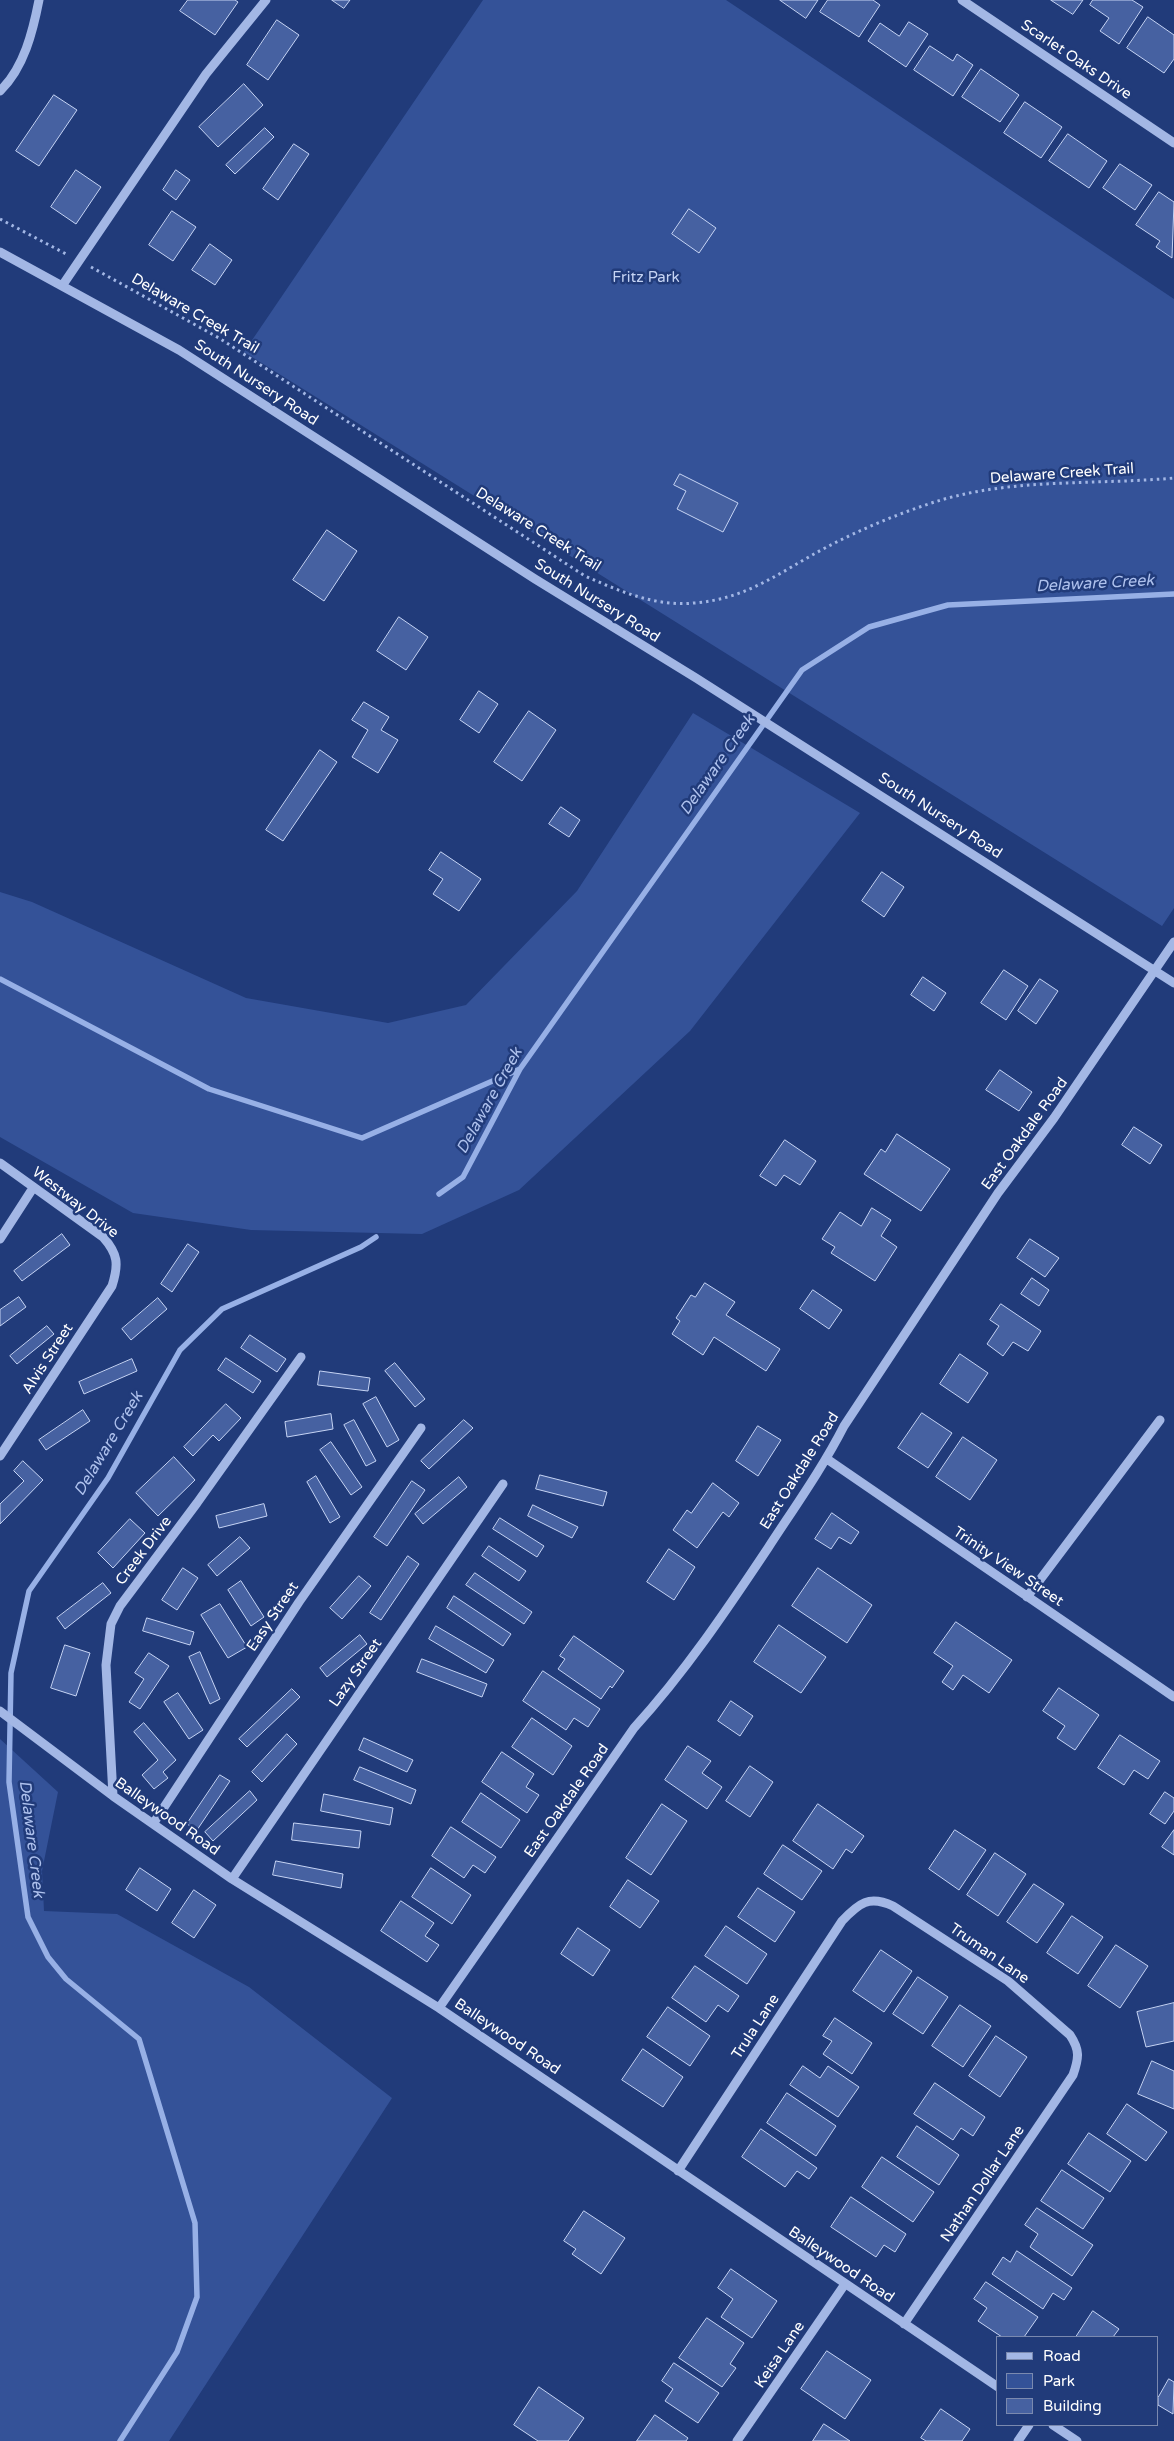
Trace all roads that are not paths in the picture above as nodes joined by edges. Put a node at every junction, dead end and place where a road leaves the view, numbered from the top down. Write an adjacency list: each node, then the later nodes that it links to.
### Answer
1 (39, 0): 4 (street)
2 (266, 0): 7 (street)
3 (962, 0): 5 (street, Scarlet Oaks Drive)
4 (0, 91)
5 (1174, 143)
6 (0, 252): 7 (street, South Nursery Road)
7 (62, 286): 9 (street, South Nursery Road)
8 (1174, 942): 9 (street, East Oakdale Road)
9 (1155, 970): 10 (street, South Nursery Road); 19 (street, East Oakdale Road)
10 (1174, 983)
11 (0, 1163): 12 (street, Westway Drive)
12 (33, 1188): 13 (street); 14 (street, Westway Drive)
13 (0, 1239)
14 (116, 1274): 18 (street, Alvis Street)
15 (301, 1357): 24 (street, Creek Drive)
16 (1160, 1420): 21 (street)
17 (421, 1428): 25 (street, Easy Street)
18 (0, 1456)
19 (827, 1459): 21 (street, Trinity View Street); 28 (street, East Oakdale Road)
20 (504, 1484): 26 (street, Lazy Street)
21 (1027, 1598): 22 (street, Trinity View Street)
22 (1174, 1697)
23 (0, 1711): 24 (street, Balleywood Road)
24 (113, 1796): 25 (street, Balleywood Road)
25 (153, 1824): 26 (street, Balleywood Road)
26 (232, 1878): 28 (street, Balleywood Road)
27 (863, 1902): 29 (street, Truman Lane); 30 (street, Trula Lane)
28 (440, 2008): 30 (street, Balleywood Road)
29 (1080, 2057): 32 (street, Nathan Dollar Lane)
30 (678, 2171): 31 (street, Balleywood Road)
31 (845, 2284): 32 (street, Balleywood Road); 36 (street, Keisa Lane)
32 (904, 2324): 33 (street, Balleywood Road)
33 (996, 2386)
34 (1029, 2426): 37 (street)
35 (1054, 2426): 38 (street)
36 (737, 2441)
37 (1018, 2441)
38 (1077, 2441)

